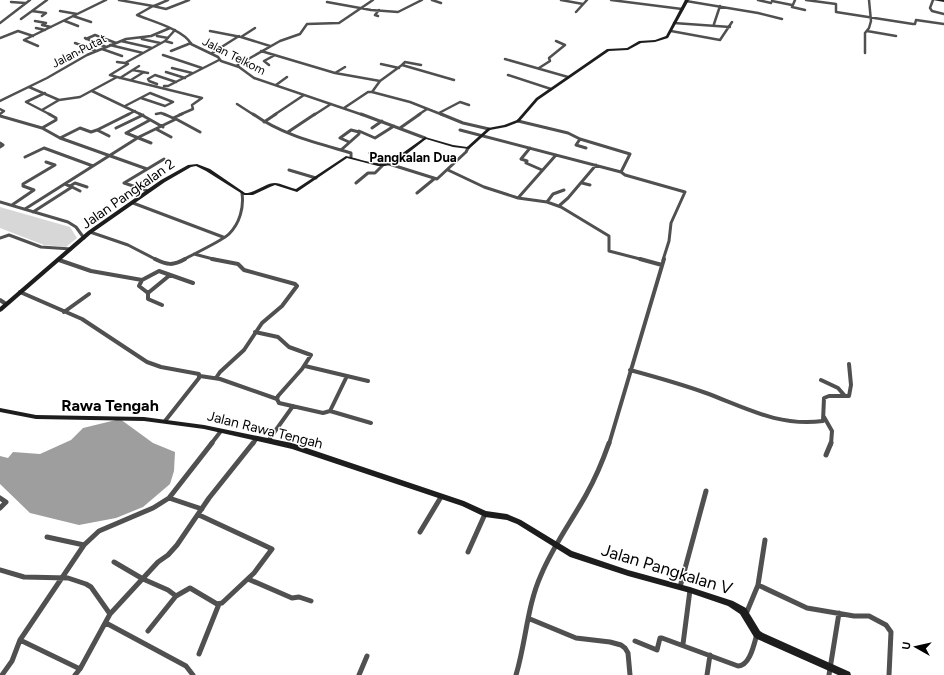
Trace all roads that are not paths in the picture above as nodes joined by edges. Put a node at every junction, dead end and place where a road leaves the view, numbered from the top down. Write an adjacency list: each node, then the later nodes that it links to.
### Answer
1 (30, 0): 28 (street)
2 (47, 0): 42 (street)
3 (106, 0): 45 (street)
4 (119, 0): 24 (street)
5 (142, 0): 24 (street)
6 (168, 0): 36 (street)
7 (189, 0): 36 (street)
8 (373, 0): 38 (street)
9 (422, 0): 40 (street)
10 (432, 0): 29 (street)
11 (561, 0): 31 (street); 32 (street)
12 (587, 0): 32 (street)
13 (611, 0): 30 (street)
14 (635, 0): 30 (street)
15 (707, 0): 34 (street)
16 (758, 0): 26 (street)
17 (795, 0): 35 (street)
18 (806, 0): 33 (street)
19 (834, 0): 33 (street)
20 (869, 0): 50 (street)
21 (934, 0): 27 (street); 46 (street)
22 (687, 1): 34 (street); 39 (street)
23 (11, 2): 28 (street)
24 (137, 2): 36 (street)
25 (327, 2): 38 (street)
26 (771, 2): 35 (street)
27 (944, 2)
28 (26, 3): 57 (street)
29 (441, 3)
30 (633, 3): 39 (street)
31 (559, 4)
32 (583, 4): 44 (street)
33 (834, 4): 50 (street)
34 (706, 5): 37 (street)
35 (792, 5): 41 (street)
36 (153, 6): 65 (street, Jalan Telkom)
37 (720, 6): 52 (street); 59 (street)
38 (362, 8): 40 (street); 93 (street)
39 (682, 9): 58 (street)
40 (379, 10): 49 (street)
41 (805, 10)
42 (32, 11): 47 (street); 51 (street)
43 (60, 11): 45 (street)
44 (576, 12)
45 (77, 14): 48 (street)
46 (944, 14)
47 (42, 16)
48 (73, 16): 54 (street); 55 (street)
49 (378, 16)
50 (870, 16): 60 (street); 72 (street)
51 (21, 19)
52 (782, 19)
53 (35, 21): 62 (street)
54 (64, 21): 61 (street); 62 (street)
55 (91, 22)
56 (732, 22): 63 (street)
57 (0, 23)
58 (674, 23): 63 (street); 71 (street)
59 (714, 24)
60 (944, 24)
61 (78, 26)
62 (51, 27): 68 (street)
63 (730, 27): 71 (street)
64 (36, 28): 67 (street)
65 (170, 28): 69 (street, Jalan Telkom); 83 (street, Jalan Putat)
66 (255, 28): 78 (street)
67 (42, 29): 68 (street); 73 (street)
68 (46, 30): 76 (street)
69 (175, 30): 75 (street); 90 (street, Jalan Telkom)
70 (210, 31): 78 (street)
71 (671, 31): 134 (street)
72 (867, 31): 79 (street); 105 (street)
73 (35, 32)
74 (167, 32): 75 (street)
75 (172, 33): 81 (street)
76 (34, 36): 80 (street); 92 (street)
77 (157, 36): 81 (street)
78 (240, 36): 93 (street); 104 (street)
79 (896, 36)
80 (0, 38)
81 (168, 38): 84 (street)
82 (142, 39): 88 (street)
83 (121, 41): 87 (street, Jalan Putat); 96 (street)
84 (165, 41): 88 (street); 89 (street)
85 (556, 41): 124 (street)
86 (75, 43): 95 (street)
87 (116, 43): 91 (street, Jalan Putat); 94 (street)
88 (161, 43): 96 (street)
89 (172, 43)
90 (191, 43): 100 (street); 104 (street, Jalan Telkom)
91 (110, 45): 94 (street, Jalan Putat); 103 (street)
92 (38, 46)
93 (271, 46): 99 (street)
94 (107, 47): 97 (street, Jalan Putat)
95 (87, 48): 101 (street); 111 (street)
96 (152, 48): 98 (street)
97 (102, 49): 101 (street, Jalan Putat); 113 (street)
98 (149, 50): 102 (street); 103 (street)
99 (261, 50): 108 (street); 118 (street)
100 (171, 51)
101 (96, 52): 141 (street, Jalan Putat)
102 (154, 52)
103 (143, 53): 109 (street)
104 (212, 53): 112 (street, Jalan Telkom)
105 (865, 53)
106 (163, 55): 122 (street)
107 (127, 56): 109 (street)
108 (275, 56): 116 (street); 130 (street)
109 (134, 58): 113 (street)
110 (506, 59): 124 (street)
111 (64, 60)
112 (219, 60): 118 (street, Jalan Telkom); 122 (street)
113 (128, 64): 132 (street)
114 (381, 64): 123 (street)
115 (135, 65): 125 (street)
116 (269, 65)
117 (420, 65): 119 (street)
118 (236, 66): 140 (street, Jalan Telkom)
119 (402, 66): 123 (street); 137 (street)
120 (345, 67): 130 (street)
121 (172, 68): 129 (street)
122 (202, 68): 129 (street)
123 (399, 68): 138 (street)
124 (539, 68): 134 (street)
125 (133, 70): 126 (street); 132 (street)
126 (144, 72): 128 (street); 136 (street)
127 (166, 72): 135 (street)
128 (148, 73)
129 (192, 73): 135 (street)
130 (335, 73): 138 (street)
131 (508, 75): 142 (street)
132 (119, 77): 136 (street); 143 (street)
133 (287, 77): 140 (street)
134 (568, 77): 142 (street)
135 (185, 78): 139 (street)
136 (131, 80): 163 (street)
137 (454, 80)
138 (380, 81): 144 (street)
139 (176, 82): 139 (street)
140 (276, 85): 146 (street, Jalan Telkom)
141 (28, 87): 145 (street); 149 (street, Jalan Putat)
142 (550, 89): 166 (street)
143 (92, 91): 148 (street); 153 (street)
144 (372, 92): 154 (street); 156 (street)
145 (45, 93): 148 (street); 157 (street)
146 (304, 95): 151 (street, Jalan Telkom); 167 (street)
147 (141, 98): 147 (street); 153 (street)
148 (59, 100): 157 (street)
149 (0, 101)
150 (237, 104): 167 (street)
151 (331, 104): 154 (street, Jalan Telkom); 180 (street)
152 (469, 105): 159 (street)
153 (124, 106): 158 (street)
154 (344, 108): 165 (street, Jalan Telkom)
155 (0, 109): 161 (street)
156 (427, 109): 159 (street); 174 (street)
157 (42, 110): 170 (street)
158 (135, 111): 162 (street); 177 (street)
159 (438, 113): 176 (street)
160 (156, 114): 163 (street)
161 (0, 115): 170 (street)
162 (143, 115): 164 (street); 171 (street)
163 (175, 119): 168 (street); 179 (street)
164 (150, 120): 168 (street); 183 (street)
165 (382, 121): 169 (street, Jalan Telkom); 173 (street)
166 (518, 121): 176 (street); 187 (street)
167 (264, 122): 180 (street)
168 (162, 126): 175 (street)
169 (394, 126): 172 (street); 174 (street, Jalan Telkom)
170 (42, 128): 185 (street)
171 (116, 128)
172 (348, 128)
173 (372, 128)
174 (400, 128): 186 (street, Jalan Telkom)
175 (156, 129): 183 (street); 184 (street)
176 (488, 129): 182 (street)
177 (97, 130): 181 (street); 185 (street)
178 (460, 130): 182 (street)
179 (200, 132)
180 (288, 132): 195 (street)
181 (110, 136)
182 (481, 136): 192 (street); 193 (street)
183 (139, 137): 190 (street); 198 (street)
184 (171, 137)
185 (60, 138): 198 (street)
186 (425, 138): 192 (street); 203 (street)
187 (580, 139): 194 (street); 211 (street)
188 (350, 142): 188 (street); 195 (street)
189 (0, 143): 191 (street)
190 (151, 143)
191 (0, 148)
192 (468, 148): 209 (street)
193 (530, 148): 197 (street); 210 (street)
194 (586, 148)
195 (341, 150): 200 (street)
196 (370, 153): 203 (street)
197 (556, 155): 204 (street); 210 (street)
198 (110, 156): 205 (street); 207 (street)
199 (25, 157): 205 (street)
200 (351, 157): 206 (street); 212 (street)
201 (164, 159): 207 (street)
202 (46, 162): 229 (street)
203 (390, 164): 206 (street); 213 (street)
204 (596, 165): 211 (street); 215 (street)
205 (93, 166): 216 (street)
206 (383, 166): 214 (street)
207 (147, 169): 222 (street)
208 (289, 170): 212 (street)
209 (448, 170): 213 (street); 225 (street)
210 (542, 170): 225 (street)
211 (621, 172): 240 (street)
212 (316, 178): 223 (street)
213 (434, 180): 224 (street)
214 (356, 182)
215 (582, 183): 217 (street); 230 (street)
216 (65, 184): 218 (street); 231 (street)
217 (590, 185)
218 (71, 186): 219 (street); 221 (street); 232 (street)
219 (87, 187)
220 (564, 190): 227 (street)
221 (80, 191)
222 (148, 192): 223 (street, Jalan Pangkalan 2); 228 (street, Jalan Pangkalan 2)
223 (242, 193): 234 (street)
224 (417, 194)
225 (518, 198): 227 (street)
226 (0, 202): 229 (street)
227 (547, 202): 240 (street)
228 (133, 203): 233 (street, Jalan Pangkalan 2); 234 (street)
229 (12, 205): 231 (street)
230 (560, 205)
231 (25, 209): 232 (street)
232 (33, 212): 236 (street)
233 (90, 232): 236 (street, Jalan Pangkalan 2); 238 (street)
234 (223, 237): 238 (street)
235 (0, 238): 237 (street)
236 (84, 238): 237 (street, Jalan Pangkalan 2)
237 (71, 248): 239 (street, Jalan Pangkalan 2)
238 (194, 254): 252 (street)
239 (59, 260): 242 (street); 244 (street, Jalan Pangkalan 2)
240 (662, 265): 255 (street)
241 (170, 275): 242 (street); 243 (street); 245 (street)
242 (142, 280): 245 (street)
243 (193, 283)
244 (20, 292): 248 (street, Jalan Pangkalan 2); 251 (street)
245 (148, 293): 249 (street)
246 (89, 294): 251 (street)
247 (0, 300): 248 (street)
248 (6, 304): 250 (street, Jalan Pangkalan 2)
249 (162, 305)
250 (0, 310)
251 (64, 312): 256 (street)
252 (255, 332): 253 (street); 258 (street)
253 (305, 366): 257 (street); 262 (street)
254 (849, 367): 261 (street)
255 (630, 370): 266 (street); 285 (street)
256 (200, 376): 258 (street); 267 (street)
257 (347, 376): 260 (street); 265 (street)
258 (216, 378): 262 (street)
259 (822, 380): 261 (street)
260 (368, 381)
261 (845, 396): 266 (street)
262 (277, 399): 263 (street)
263 (292, 406): 265 (street); 271 (street)
264 (0, 410): 267 (street, Jalan Rawa Tengah)
265 (330, 411): 268 (street)
266 (824, 417): 272 (street)
267 (165, 421): 269 (street, Jalan Rawa Tengah)
268 (371, 423)
269 (221, 431): 270 (street, Jalan Rawa Tengah); 276 (street)
270 (257, 438): 271 (street, Jalan Rawa Tengah); 278 (street)
271 (268, 441): 274 (street, Jalan Rawa Tengah)
272 (826, 455)
273 (706, 491): 293 (street)
274 (441, 497): 280 (street, Jalan Rawa Tengah); 281 (street)
275 (0, 498): 277 (street)
276 (169, 498): 278 (street); 284 (street)
277 (0, 508)
278 (202, 509): 279 (street)
279 (199, 514): 290 (street); 291 (street)
280 (485, 514): 285 (street, Jalan Rawa Tengah); 286 (street)
281 (420, 532)
282 (47, 537): 284 (street)
283 (765, 540): 292 (street)
284 (84, 545): 289 (street)
285 (555, 545): 293 (street, Jalan Pangkalan V); 301 (street)
286 (468, 552)
287 (114, 562): 290 (street)
288 (0, 570): 289 (street)
289 (63, 578): 299 (street); 305 (street)
290 (143, 579): 295 (street); 299 (street)
291 (248, 580): 296 (street); 297 (street)
292 (758, 585): 298 (street); 300 (street)
293 (680, 587): 294 (street, Jalan Pangkalan V)
294 (690, 590): 300 (street, Jalan Pangkalan V); 307 (street)
295 (176, 596): 297 (street); 303 (street)
296 (311, 601)
297 (219, 604): 308 (street)
298 (839, 613): 312 (street); 321 (street)
299 (110, 614): 302 (street)
300 (746, 614): 304 (street, Jalan Pangkalan V)
301 (530, 619): 317 (street); 318 (street)
302 (106, 623): 311 (street); 315 (street)
303 (148, 631)
304 (757, 634): 309 (street); 312 (street)
305 (20, 640): 311 (street); 313 (street)
306 (635, 641): 307 (street)
307 (683, 644): 309 (street)
308 (199, 654)
309 (710, 655): 319 (street)
310 (366, 656): 316 (street)
311 (80, 669): 314 (street)
312 (829, 671): 320 (street)
313 (2, 675)
314 (75, 675)
315 (193, 675)
316 (359, 675)
317 (516, 675)
318 (630, 675)
319 (707, 675)
320 (847, 675)
321 (889, 675)

